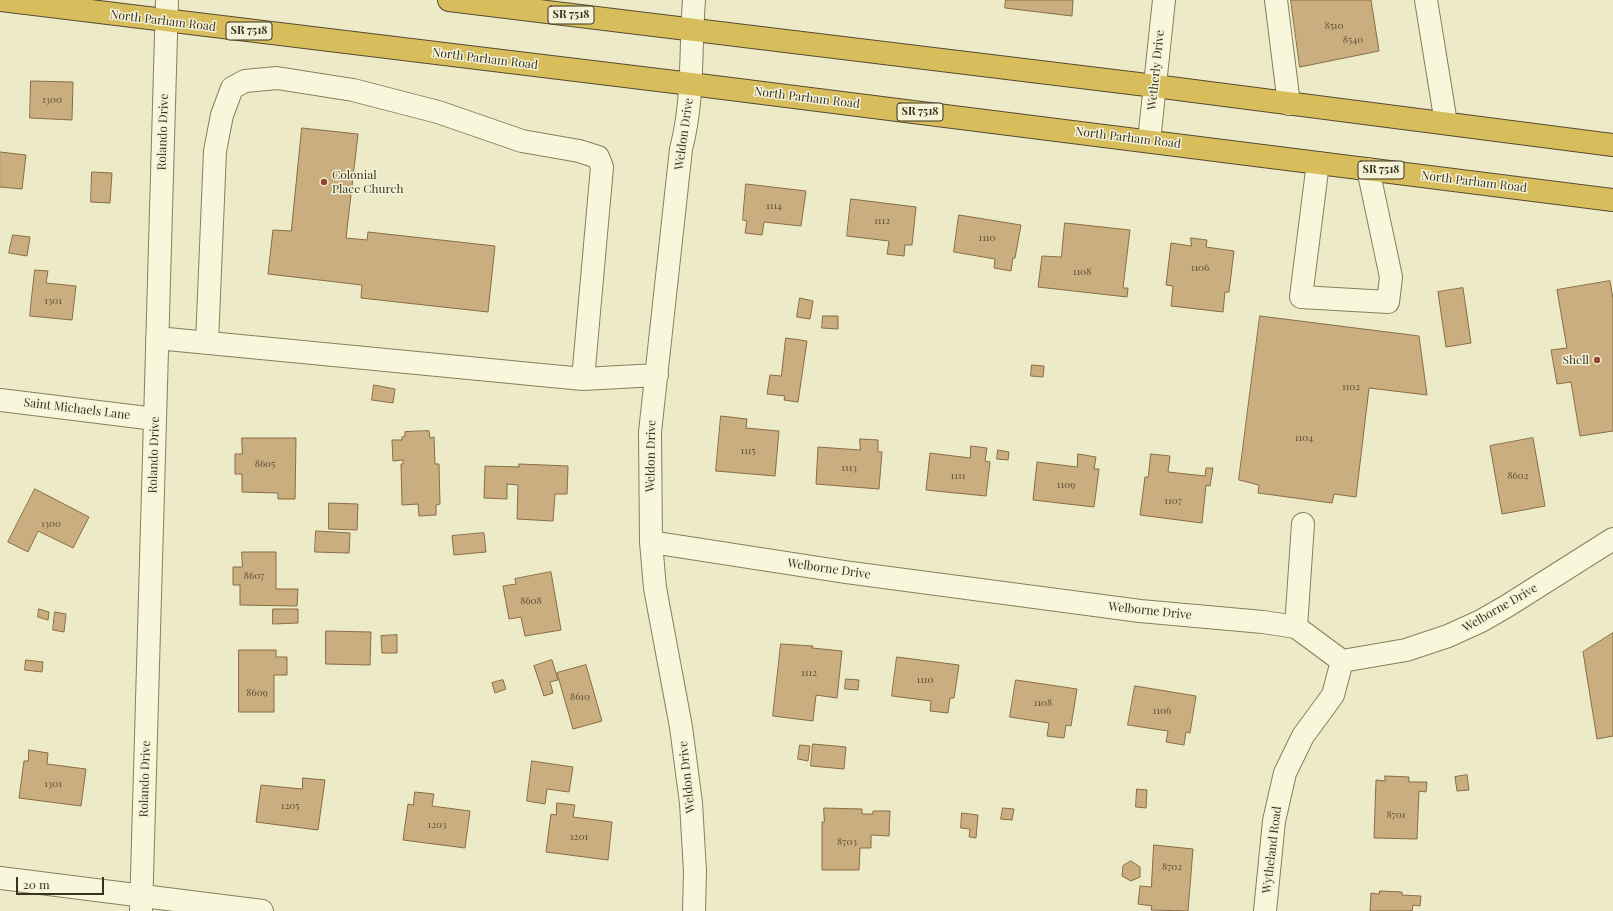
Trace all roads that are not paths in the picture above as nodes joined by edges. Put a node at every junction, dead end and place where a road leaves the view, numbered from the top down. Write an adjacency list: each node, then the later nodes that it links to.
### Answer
1 (0, 0): 7 (highway, North Parham Road / SR 7518)
2 (449, 0): 8 (highway, SR 7518)
3 (694, 0): 8 (street, Weldon Drive)
4 (1164, 0): 10 (street, Wetherly Drive)
5 (1276, 0): 11 (street)
6 (1426, 0): 12 (street)
7 (167, 10): 9 (highway, North Parham Road / SR 7518); 18 (street, Rolando Drive)
8 (692, 29): 9 (street, Weldon Drive); 10 (highway, SR 7518)
9 (691, 84): 13 (highway, North Parham Road / SR 7518); 20 (street, Weldon Drive)
10 (1155, 86): 11 (highway, SR 7518); 13 (street, Wetherly Drive)
11 (1289, 104): 12 (highway, SR 7518)
12 (1446, 123): 14 (highway, SR 7518)
13 (1149, 141): 15 (highway, North Parham Road / SR 7518)
14 (1613, 145)
15 (1318, 163): 16 (highway, North Parham Road / SR 7518); 16 (street)
16 (1368, 169): 17 (highway, North Parham Road / SR 7518)
17 (1613, 200)
18 (157, 338): 19 (street); 23 (street, Rolando Drive)
19 (207, 343): 21 (street); 21 (street)
20 (656, 375): 21 (street); 26 (street, Weldon Drive)
21 (583, 379)
22 (0, 400): 23 (street, Saint Michaels Lane)
23 (155, 419): 30 (street, Rolando Drive)
24 (1303, 524): 27 (street)
25 (1613, 539): 28 (street, Welborne Drive)
26 (651, 542): 27 (street, Welborne Drive); 32 (street, Weldon Drive)
27 (1296, 627): 28 (street, Welborne Drive)
28 (1342, 661): 33 (street, Wytheland Road)
29 (0, 878): 30 (street)
30 (141, 903): 31 (street)
31 (262, 911)
32 (694, 911)
33 (1265, 911)

